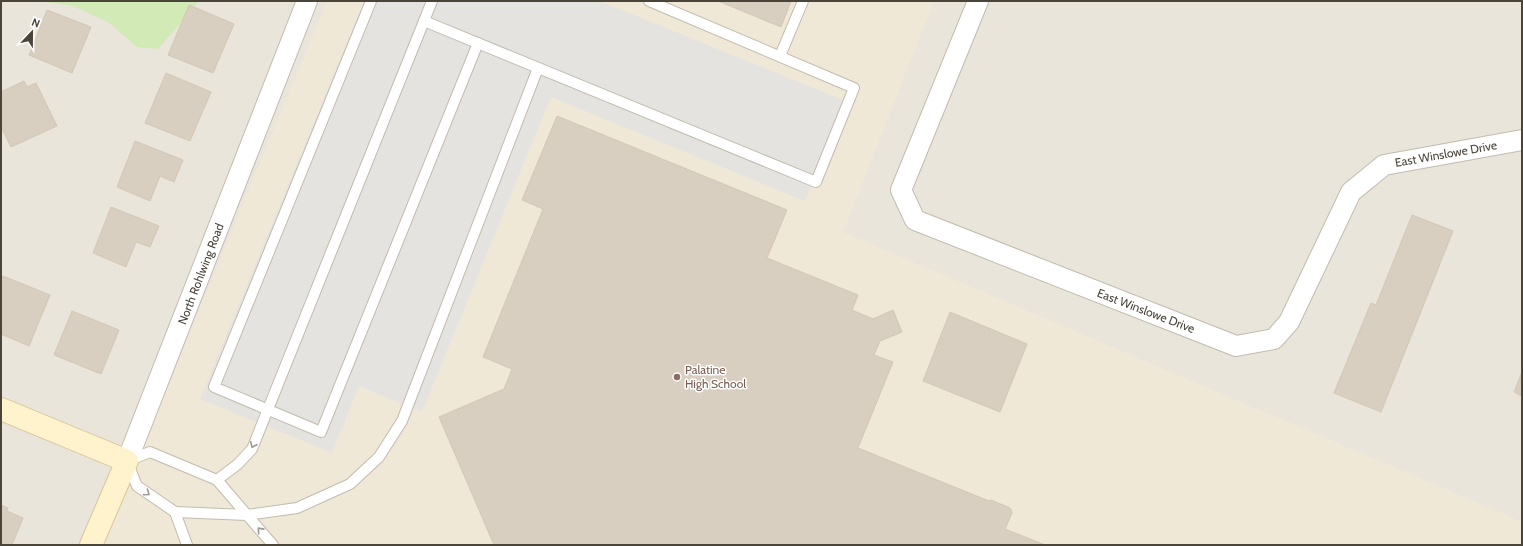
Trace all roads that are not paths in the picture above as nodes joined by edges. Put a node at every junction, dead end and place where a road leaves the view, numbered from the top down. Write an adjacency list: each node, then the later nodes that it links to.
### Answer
1 (307, 1): 14 (street, North Rohlwing Road)
2 (370, 1): 13 (lane)
3 (432, 1): 7 (lane)
4 (649, 1): 9 (lane)
5 (803, 1): 9 (lane)
6 (978, 1): 11 (street, East Winslowe Drive)
7 (424, 21): 8 (lane); 13 (lane)
8 (478, 43): 10 (lane); 13 (lane)
9 (780, 56): 10 (lane)
10 (538, 68): 17 (lane)
11 (1522, 140)
12 (1, 409): 14 (street)
13 (268, 409): 15 (lane, one-way to 15)
14 (127, 461): 15 (lane); 16 (lane, one-way to 16); 18 (street, North Rohlwing Road)
15 (216, 480): 17 (lane)
16 (175, 512): 17 (lane); 19 (lane)
17 (247, 516): 20 (lane, one-way to 17)
18 (92, 545)
19 (187, 545)
20 (273, 545)

